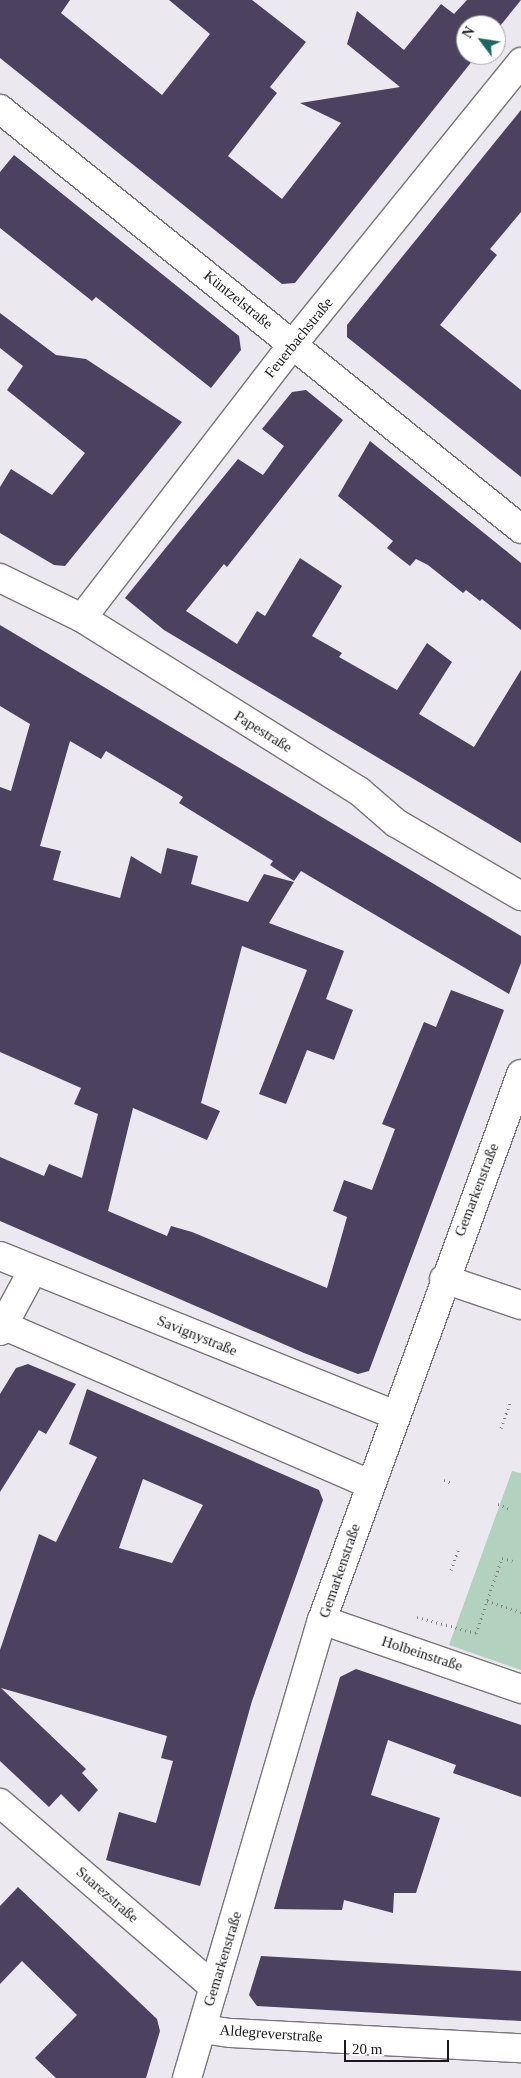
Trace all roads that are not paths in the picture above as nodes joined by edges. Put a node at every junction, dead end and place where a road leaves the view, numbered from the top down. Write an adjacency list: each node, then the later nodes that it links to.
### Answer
1 (521, 62): 3 (street, Feuerbachstraße)
2 (0, 109): 3 (street, Küntzelstraße)
3 (293, 344): 4 (street, Küntzelstraße); 6 (street, Feuerbachstraße)
4 (521, 529)
5 (0, 578): 6 (street, Papestraße)
6 (82, 618): 7 (street, Papestraße)
7 (521, 896)
8 (521, 1074): 11 (street, Gemarkenstraße)
9 (0, 1256): 10 (street, Savignystraße)
10 (33, 1270): 13 (street); 14 (street, Savignystraße)
11 (444, 1279): 12 (street); 14 (street, Gemarkenstraße)
12 (521, 1305)
13 (1, 1327): 15 (street)
14 (395, 1415): 15 (street, Gemarkenstraße)
15 (370, 1484): 16 (street, Gemarkenstraße)
16 (322, 1620): 17 (street, Holbeinstraße); 19 (street, Gemarkenstraße)
17 (521, 1689)
18 (0, 1802): 19 (street, Suarezstraße)
19 (214, 1987): 20 (street, Gemarkenstraße)
20 (202, 2029): 21 (street, Aldegreverstraße); 22 (street, Gemarkenstraße)
21 (521, 2048)
22 (187, 2078)

